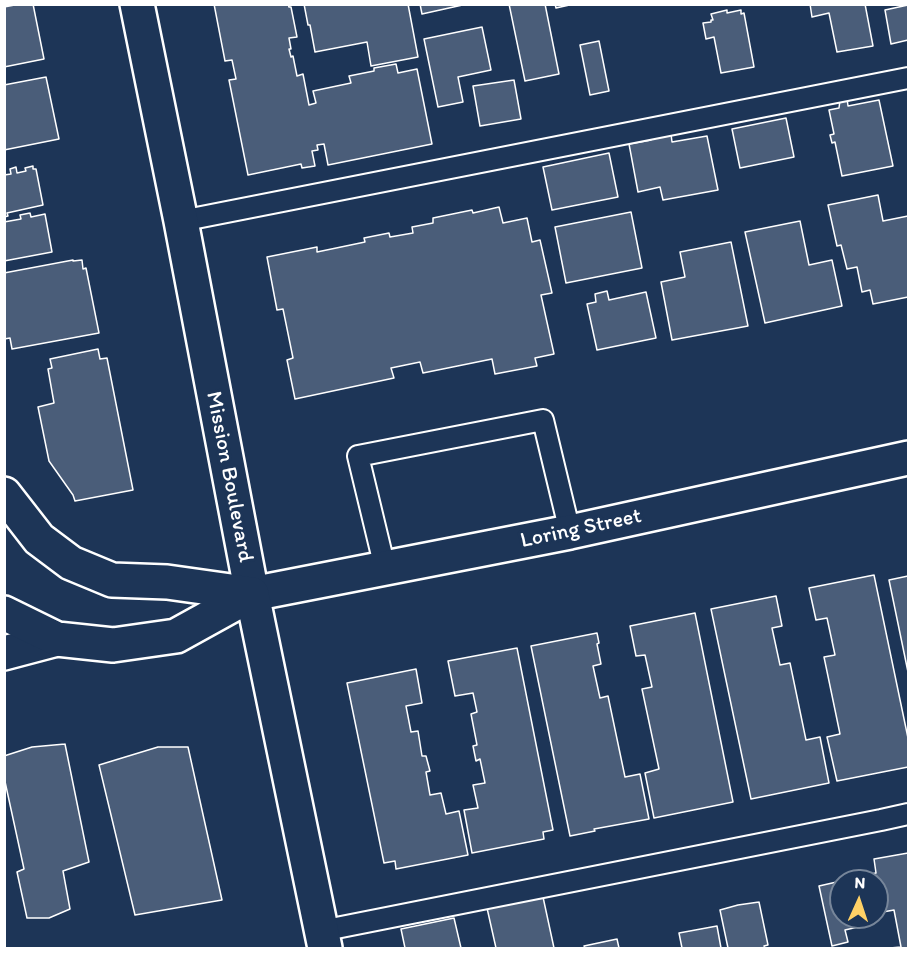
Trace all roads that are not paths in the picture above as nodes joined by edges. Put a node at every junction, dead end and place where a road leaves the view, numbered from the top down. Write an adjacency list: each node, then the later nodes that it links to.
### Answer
1 (137, 4): 3 (main road, Mission Boulevard)
2 (909, 78): 3 (lane)
3 (181, 221): 8 (main road, Mission Boulevard)
4 (909, 458): 6 (main road, Loring Street)
5 (4, 494): 8 (main road)
6 (570, 532): 7 (main road, Loring Street); 7 (lane)
7 (385, 568): 8 (main road, Loring Street)
8 (252, 594): 10 (main road); 13 (main road, Mission Boulevard)
9 (4, 613): 10 (main road)
10 (57, 639): 11 (main road)
11 (4, 653)
12 (909, 813): 13 (lane)
13 (323, 940)

